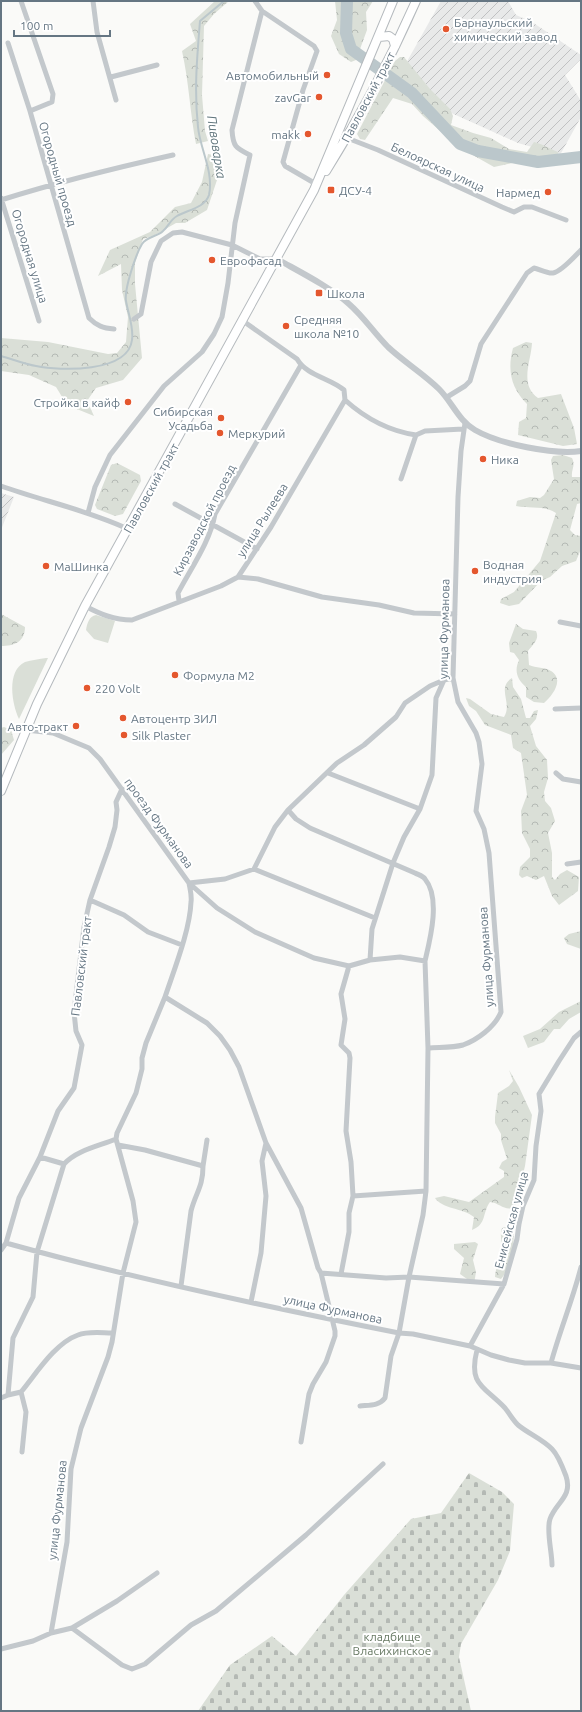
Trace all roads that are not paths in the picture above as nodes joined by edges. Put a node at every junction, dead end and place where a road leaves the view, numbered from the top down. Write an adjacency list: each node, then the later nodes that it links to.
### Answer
1 (21, 1): 15 (street, Огородный проезд)
2 (94, 1): 11 (street)
3 (255, 1): 6 (street)
4 (394, 1): 7 (main road, Павловский тракт)
5 (416, 1): 9 (main road, Павловский тракт)
6 (262, 10): 19 (street); 22 (street)
7 (379, 37): 9 (main road); 12 (main road, Павловский тракт)
8 (8, 43): 15 (street)
9 (395, 46): 13 (main road, Павловский тракт)
10 (157, 65): 11 (street)
11 (111, 77): 14 (street)
12 (358, 87): 13 (main road); 19 (main road, Павловский тракт)
13 (370, 94): 16 (main road, Павловский тракт)
14 (116, 100)
15 (30, 111): 18 (street, Огородный проезд)
16 (347, 138): 19 (main road, Павловский тракт); 21 (street, Белоярская улица)
17 (173, 155): 18 (street)
18 (50, 185): 20 (street); 28 (street, Огородный проезд)
19 (315, 187): 24 (main road, Павловский тракт)
20 (1, 199): 26 (street, Огородная улица)
21 (566, 220)
22 (232, 245): 24 (street); 25 (street); 38 (street)
23 (581, 250): 30 (street)
24 (277, 259): 27 (main road, Павловский тракт); 30 (street)
25 (134, 318)
26 (39, 321)
27 (243, 321): 29 (street); 40 (main road, Павловский тракт)
28 (114, 329)
29 (301, 365): 31 (street); 39 (street, Кирзаводской проезд)
30 (447, 397): 32 (street)
31 (345, 400): 33 (street); 41 (street, улица Рылеева)
32 (464, 426): 33 (street); 34 (street); 45 (street, улица Фурманова)
33 (416, 434): 35 (street)
34 (581, 451)
35 (401, 479)
36 (1, 486): 38 (street)
37 (175, 504): 39 (street)
38 (88, 513): 40 (street)
39 (213, 525): 41 (street); 43 (street, Кирзаводской проезд)
40 (128, 529): 44 (main road, Павловский тракт)
41 (257, 549): 42 (street, улица Рылеева)
42 (238, 577): 43 (street, улица Рылеева); 45 (street)
43 (179, 601): 44 (street, улица Рылеева)
44 (85, 606): 52 (main road, Павловский тракт)
45 (455, 614): 48 (street, улица Фурманова)
46 (560, 622): 47 (street)
47 (581, 626)
48 (453, 678): 49 (street); 73 (street, улица Фурманова)
49 (444, 680): 53 (street); 58 (street)
50 (581, 708): 51 (street)
51 (555, 709)
52 (26, 730): 56 (street, проезд Фурманова); 57 (main road, Павловский тракт)
53 (328, 773): 58 (street); 59 (street)
54 (556, 773): 55 (street)
55 (581, 782)
56 (122, 789): 64 (street, проезд Фурманова); 65 (street, Павловский тракт)
57 (1, 791)
58 (420, 809): 61 (street)
59 (288, 810): 61 (street); 63 (street)
60 (581, 862): 62 (street)
61 (393, 863): 66 (street); 69 (street)
62 (567, 864)
63 (254, 869): 64 (street); 66 (street)
64 (189, 883): 67 (street, проезд Фурманова); 70 (street)
65 (90, 900): 67 (street); 78 (street, Павловский тракт)
66 (374, 918): 68 (street)
67 (182, 945): 71 (street, проезд Фурманова)
68 (370, 960): 69 (street); 70 (street)
69 (425, 961): 73 (street)
70 (350, 966): 82 (street)
71 (164, 997): 74 (street, проезд Фурманова); 76 (street)
72 (581, 1032): 91 (street, Енисейская улица)
73 (428, 1048): 81 (street)
74 (116, 1139): 77 (street); 79 (street)
75 (207, 1140): 80 (street)
76 (266, 1143): 88 (street); 93 (street)
77 (118, 1145): 80 (street); 87 (street)
78 (40, 1157): 79 (street); 83 (street, Павловский тракт)
79 (64, 1164): 85 (street)
80 (203, 1166): 92 (street)
81 (426, 1191): 82 (street); 90 (street)
82 (353, 1196): 89 (street)
83 (6, 1243): 84 (street, Павловский тракт); 85 (street, улица Фурманова)
84 (1, 1250)
85 (37, 1252): 87 (street, улица Фурманова); 102 (street)
86 (581, 1267): 99 (street)
87 (123, 1273): 92 (street, улица Фурманова); 95 (street, улица Фурманова)
88 (321, 1273): 89 (street); 94 (street)
89 (341, 1274): 90 (street)
90 (409, 1276): 91 (street); 96 (street)
91 (504, 1284): 97 (street, Енисейская улица)
92 (181, 1286): 93 (street, улица Фурманова)
93 (250, 1302): 94 (street, улица Фурманова)
94 (332, 1320): 96 (street, улица Фурманова); 105 (street)
95 (112, 1333): 101 (street); 111 (street, улица Фурманова)
96 (398, 1333): 97 (street, улица Фурманова); 104 (street)
97 (470, 1346): 98 (street, улица Фурманова)
98 (477, 1350): 99 (street, улица Фурманова); 108 (street)
99 (551, 1362): 100 (street, улица Фурманова)
100 (581, 1368)
101 (21, 1392): 102 (street); 106 (street)
102 (8, 1394): 103 (street)
103 (1, 1398)
104 (360, 1406)
105 (301, 1442)
106 (22, 1452)
107 (383, 1464): 110 (street)
108 (552, 1565)
109 (157, 1573): 110 (street)
110 (72, 1628): 111 (street)
111 (51, 1633): 112 (street)
112 (1, 1649)

